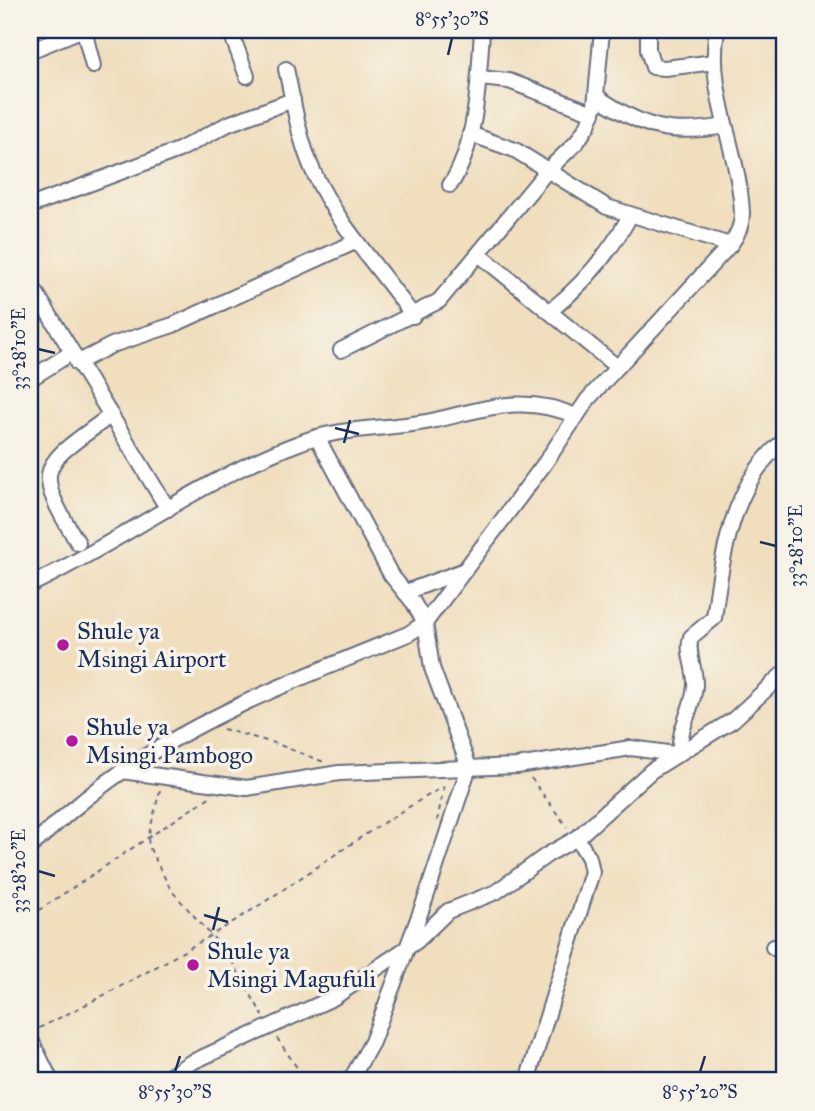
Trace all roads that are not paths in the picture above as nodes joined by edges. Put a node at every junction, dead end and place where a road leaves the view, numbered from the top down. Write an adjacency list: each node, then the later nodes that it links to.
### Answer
1 (82, 30): 7 (street); 10 (street)
2 (230, 30): 12 (street)
3 (482, 30): 13 (street)
4 (602, 30): 14 (street)
5 (648, 30): 9 (street)
6 (717, 30): 9 (street)
7 (48, 36): 8 (street)
8 (30, 51)
9 (715, 62): 17 (street)
10 (93, 66)
11 (286, 69): 15 (street)
12 (247, 76)
13 (479, 78): 16 (street); 18 (street)
14 (597, 96): 16 (street); 17 (street)
15 (293, 100): 21 (street); 23 (street)
16 (593, 113): 19 (street)
17 (725, 127): 24 (street)
18 (470, 134): 19 (street); 20 (street)
19 (547, 171): 22 (street); 25 (street)
20 (450, 185)
21 (30, 206)
22 (630, 216): 24 (street); 27 (street)
23 (355, 242): 28 (street); 30 (street)
24 (730, 245): 31 (street)
25 (480, 255): 27 (street); 28 (street)
26 (30, 283): 30 (street)
27 (550, 311): 31 (street)
28 (413, 316): 29 (street)
29 (341, 350)
30 (74, 358): 32 (street); 33 (street)
31 (617, 367): 34 (street)
32 (30, 379)
33 (110, 415): 37 (street); 38 (street)
34 (576, 416): 35 (street); 39 (street)
35 (317, 437): 37 (street); 41 (street)
36 (785, 440): 44 (street)
37 (168, 509): 40 (street)
38 (78, 543)
39 (466, 570): 41 (street); 42 (street)
40 (30, 585)
41 (406, 592): 42 (street)
42 (425, 623): 45 (street); 46 (street)
43 (785, 673): 44 (street)
44 (677, 753): 45 (street); 47 (street)
45 (469, 766): 46 (street); 49 (street)
46 (122, 771): 48 (street)
47 (578, 838): 49 (street); 54 (street)
48 (30, 847)
49 (404, 949): 52 (street); 53 (street)
50 (30, 1038): 51 (street)
51 (51, 1081)
52 (162, 1081)
53 (349, 1081)
54 (527, 1081)

